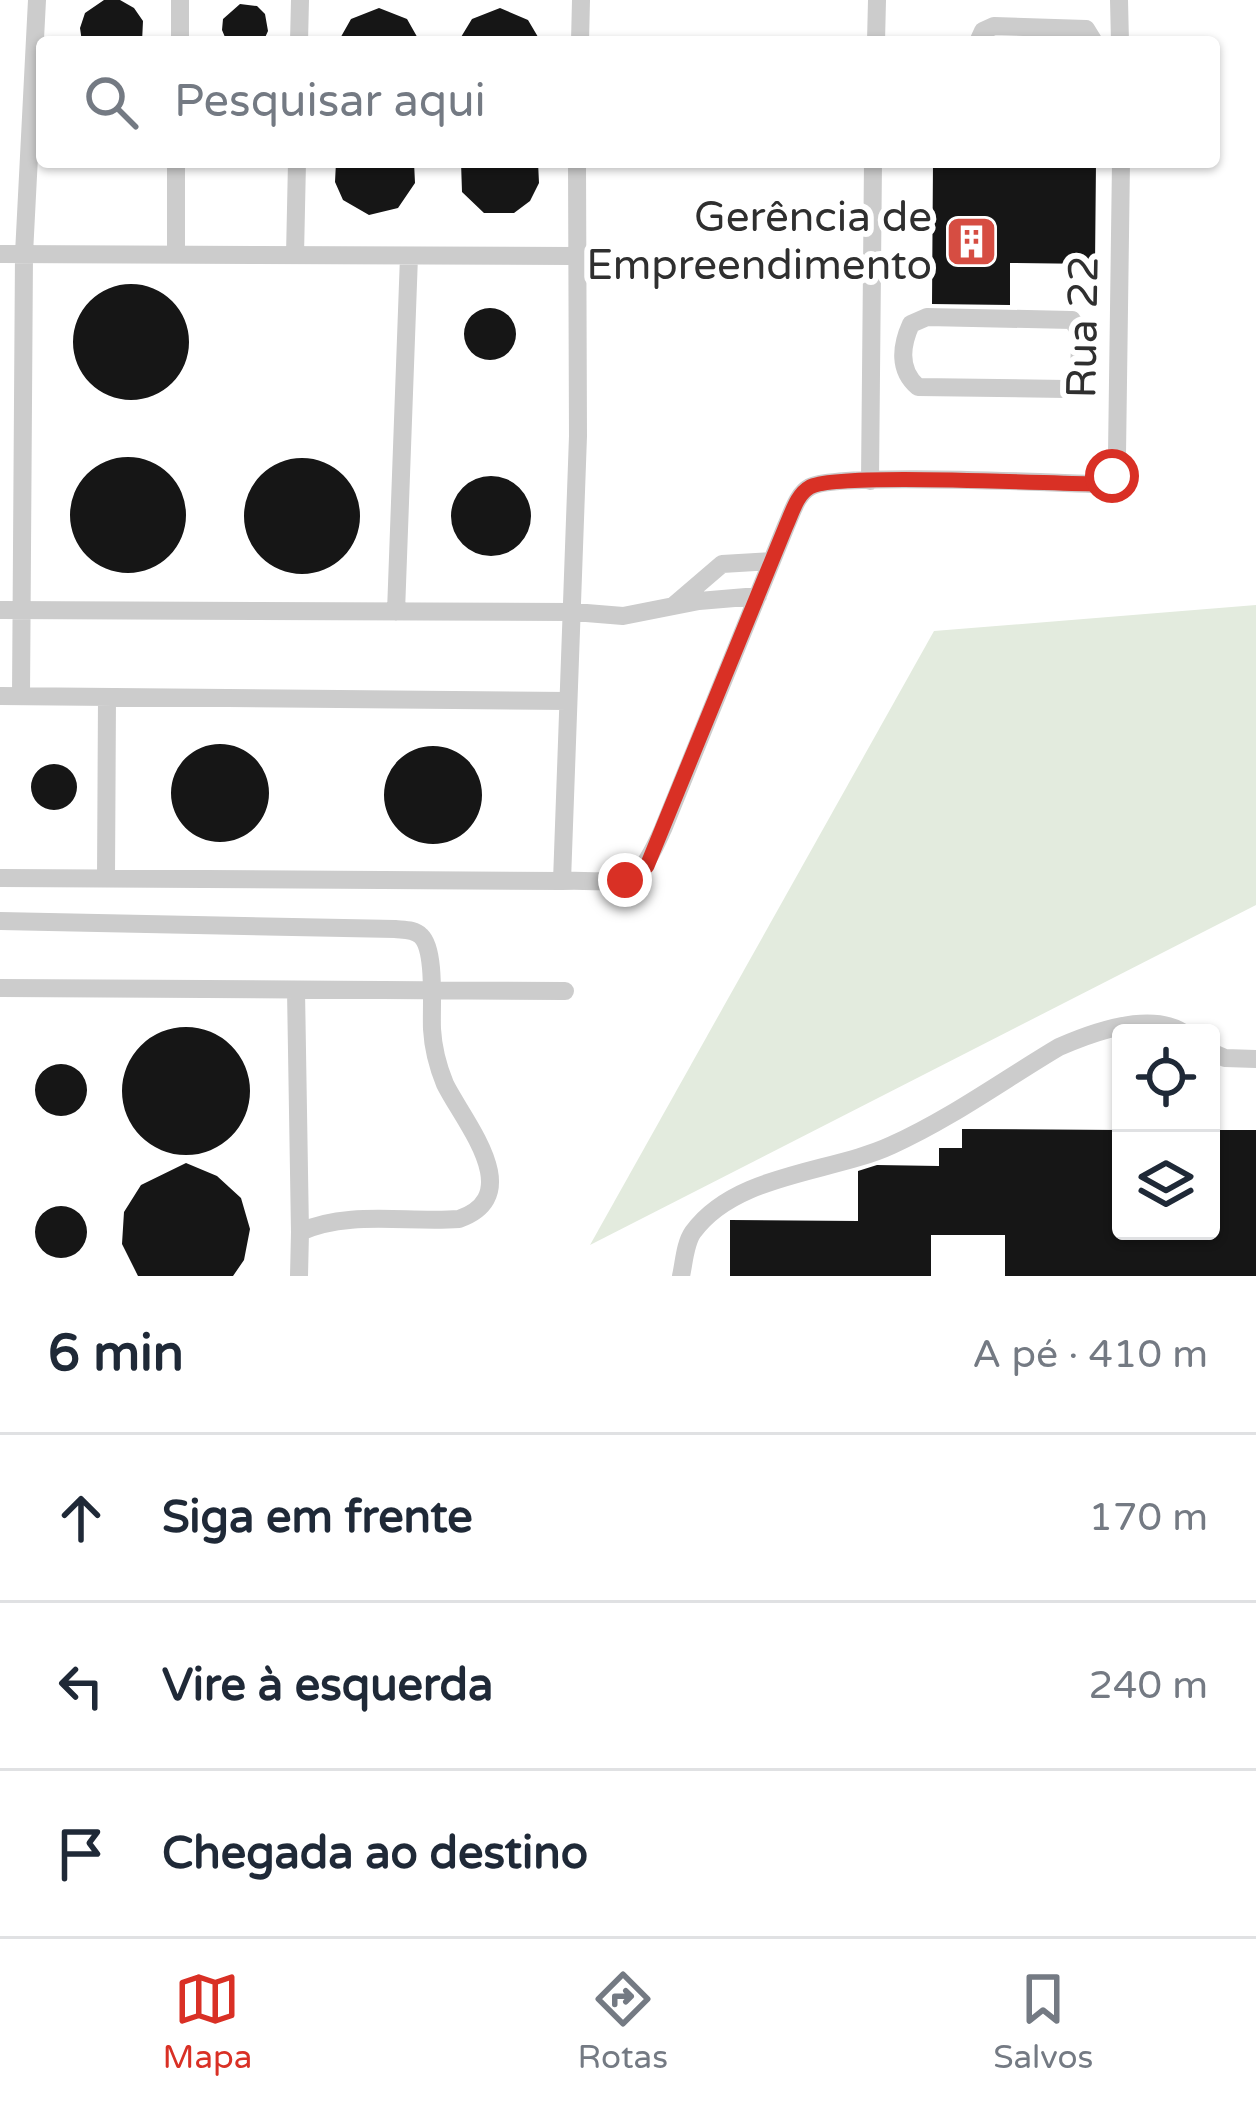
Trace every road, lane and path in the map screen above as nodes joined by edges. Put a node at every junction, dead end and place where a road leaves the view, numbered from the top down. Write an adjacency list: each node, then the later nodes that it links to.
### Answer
1 (37, 0): 20 (lane)
2 (180, 0): 7 (lane)
3 (300, 0): 8 (lane)
4 (581, 0): 9 (lane)
5 (877, 0): 10 (lane)
6 (1118, 0): 13 (lane)
7 (180, 36)
8 (299, 36)
9 (580, 36)
10 (876, 36)
11 (981, 36): 12 (lane)
12 (1090, 36)
13 (1120, 36)
14 (176, 168): 21 (lane)
15 (297, 168): 22 (lane)
16 (577, 168): 24 (lane)
17 (873, 168): 25 (lane)
18 (1121, 168): 27 (lane, Rua 22)
19 (0, 254): 20 (lane)
20 (24, 254): 21 (lane); 32 (lane)
21 (176, 254): 22 (lane)
22 (295, 254): 23 (lane)
23 (409, 256): 24 (lane); 33 (lane)
24 (576, 256): 34 (lane)
25 (872, 354): 26 (lane); 27 (lane)
26 (901, 354): 26 (lane)
27 (870, 481): 28 (lane)
28 (772, 561): 29 (lane); 30 (lane)
29 (758, 596): 30 (lane); 41 (lane)
30 (673, 606): 34 (lane)
31 (0, 610): 32 (lane)
32 (22, 610): 33 (lane); 36 (lane)
33 (396, 612): 34 (lane)
34 (574, 612): 38 (lane)
35 (0, 696): 36 (lane)
36 (22, 696): 37 (lane)
37 (106, 697): 38 (lane); 40 (lane)
38 (568, 701): 41 (lane)
39 (0, 878): 40 (lane)
40 (106, 878): 41 (lane)
41 (562, 881)
42 (0, 921): 45 (lane)
43 (0, 988): 44 (lane)
44 (296, 990): 45 (lane); 50 (lane)
45 (430, 991): 46 (lane); 50 (lane)
46 (565, 991)
47 (1112, 1031): 52 (lane)
48 (1220, 1055): 49 (lane)
49 (1256, 1059)
50 (300, 1232): 51 (lane)
51 (299, 1276)
52 (682, 1276)

